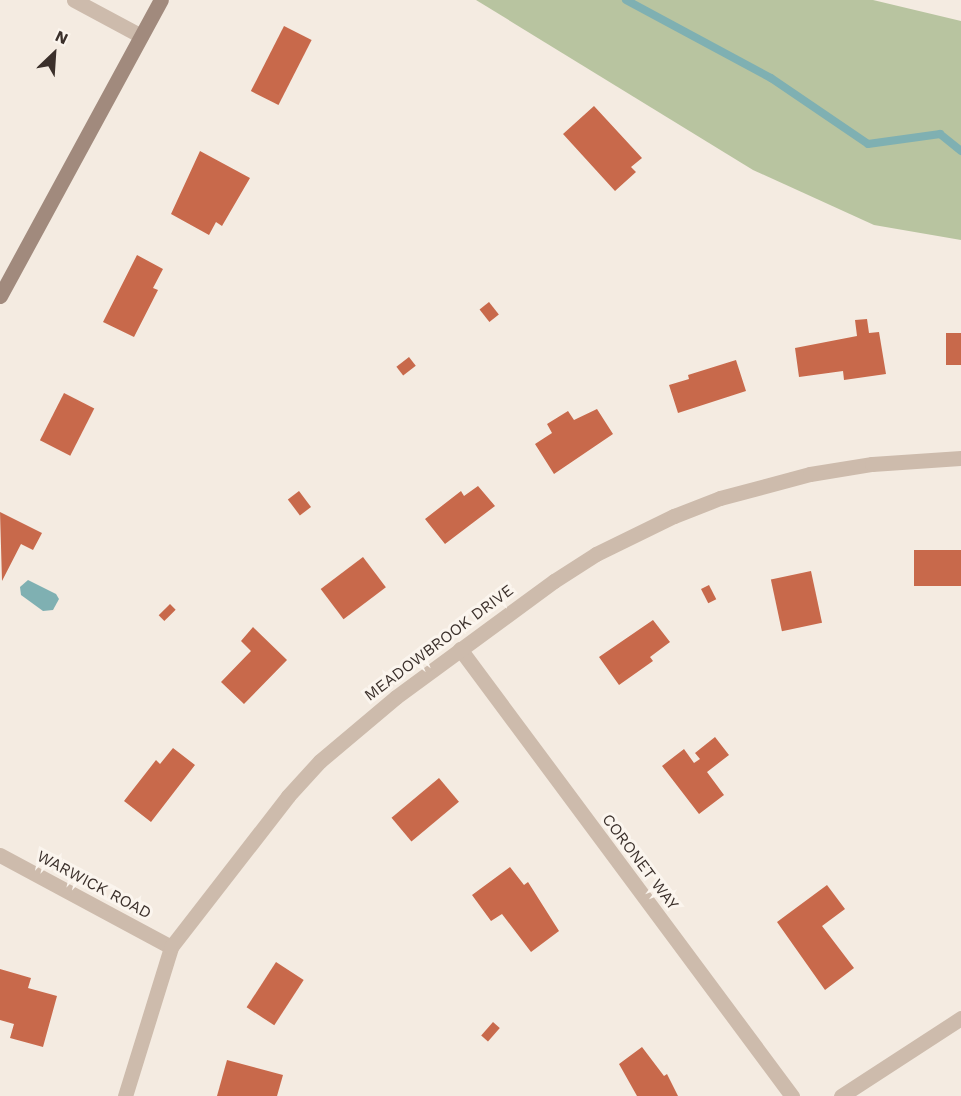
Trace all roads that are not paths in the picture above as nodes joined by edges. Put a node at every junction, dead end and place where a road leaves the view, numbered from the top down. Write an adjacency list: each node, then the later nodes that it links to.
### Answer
1 (74, 0): 3 (street)
2 (161, 0): 3 (street)
3 (141, 36): 4 (street)
4 (0, 296)
5 (961, 458): 6 (street, MEADOWBROOK DRIVE)
6 (460, 649): 8 (street, MEADOWBROOK DRIVE); 11 (street, CORONET WAY)
7 (0, 855): 8 (street, WARWICK ROAD)
8 (171, 947): 10 (street, MEADOWBROOK DRIVE)
9 (961, 1018): 12 (street)
10 (125, 1096)
11 (792, 1096)
12 (841, 1096)

